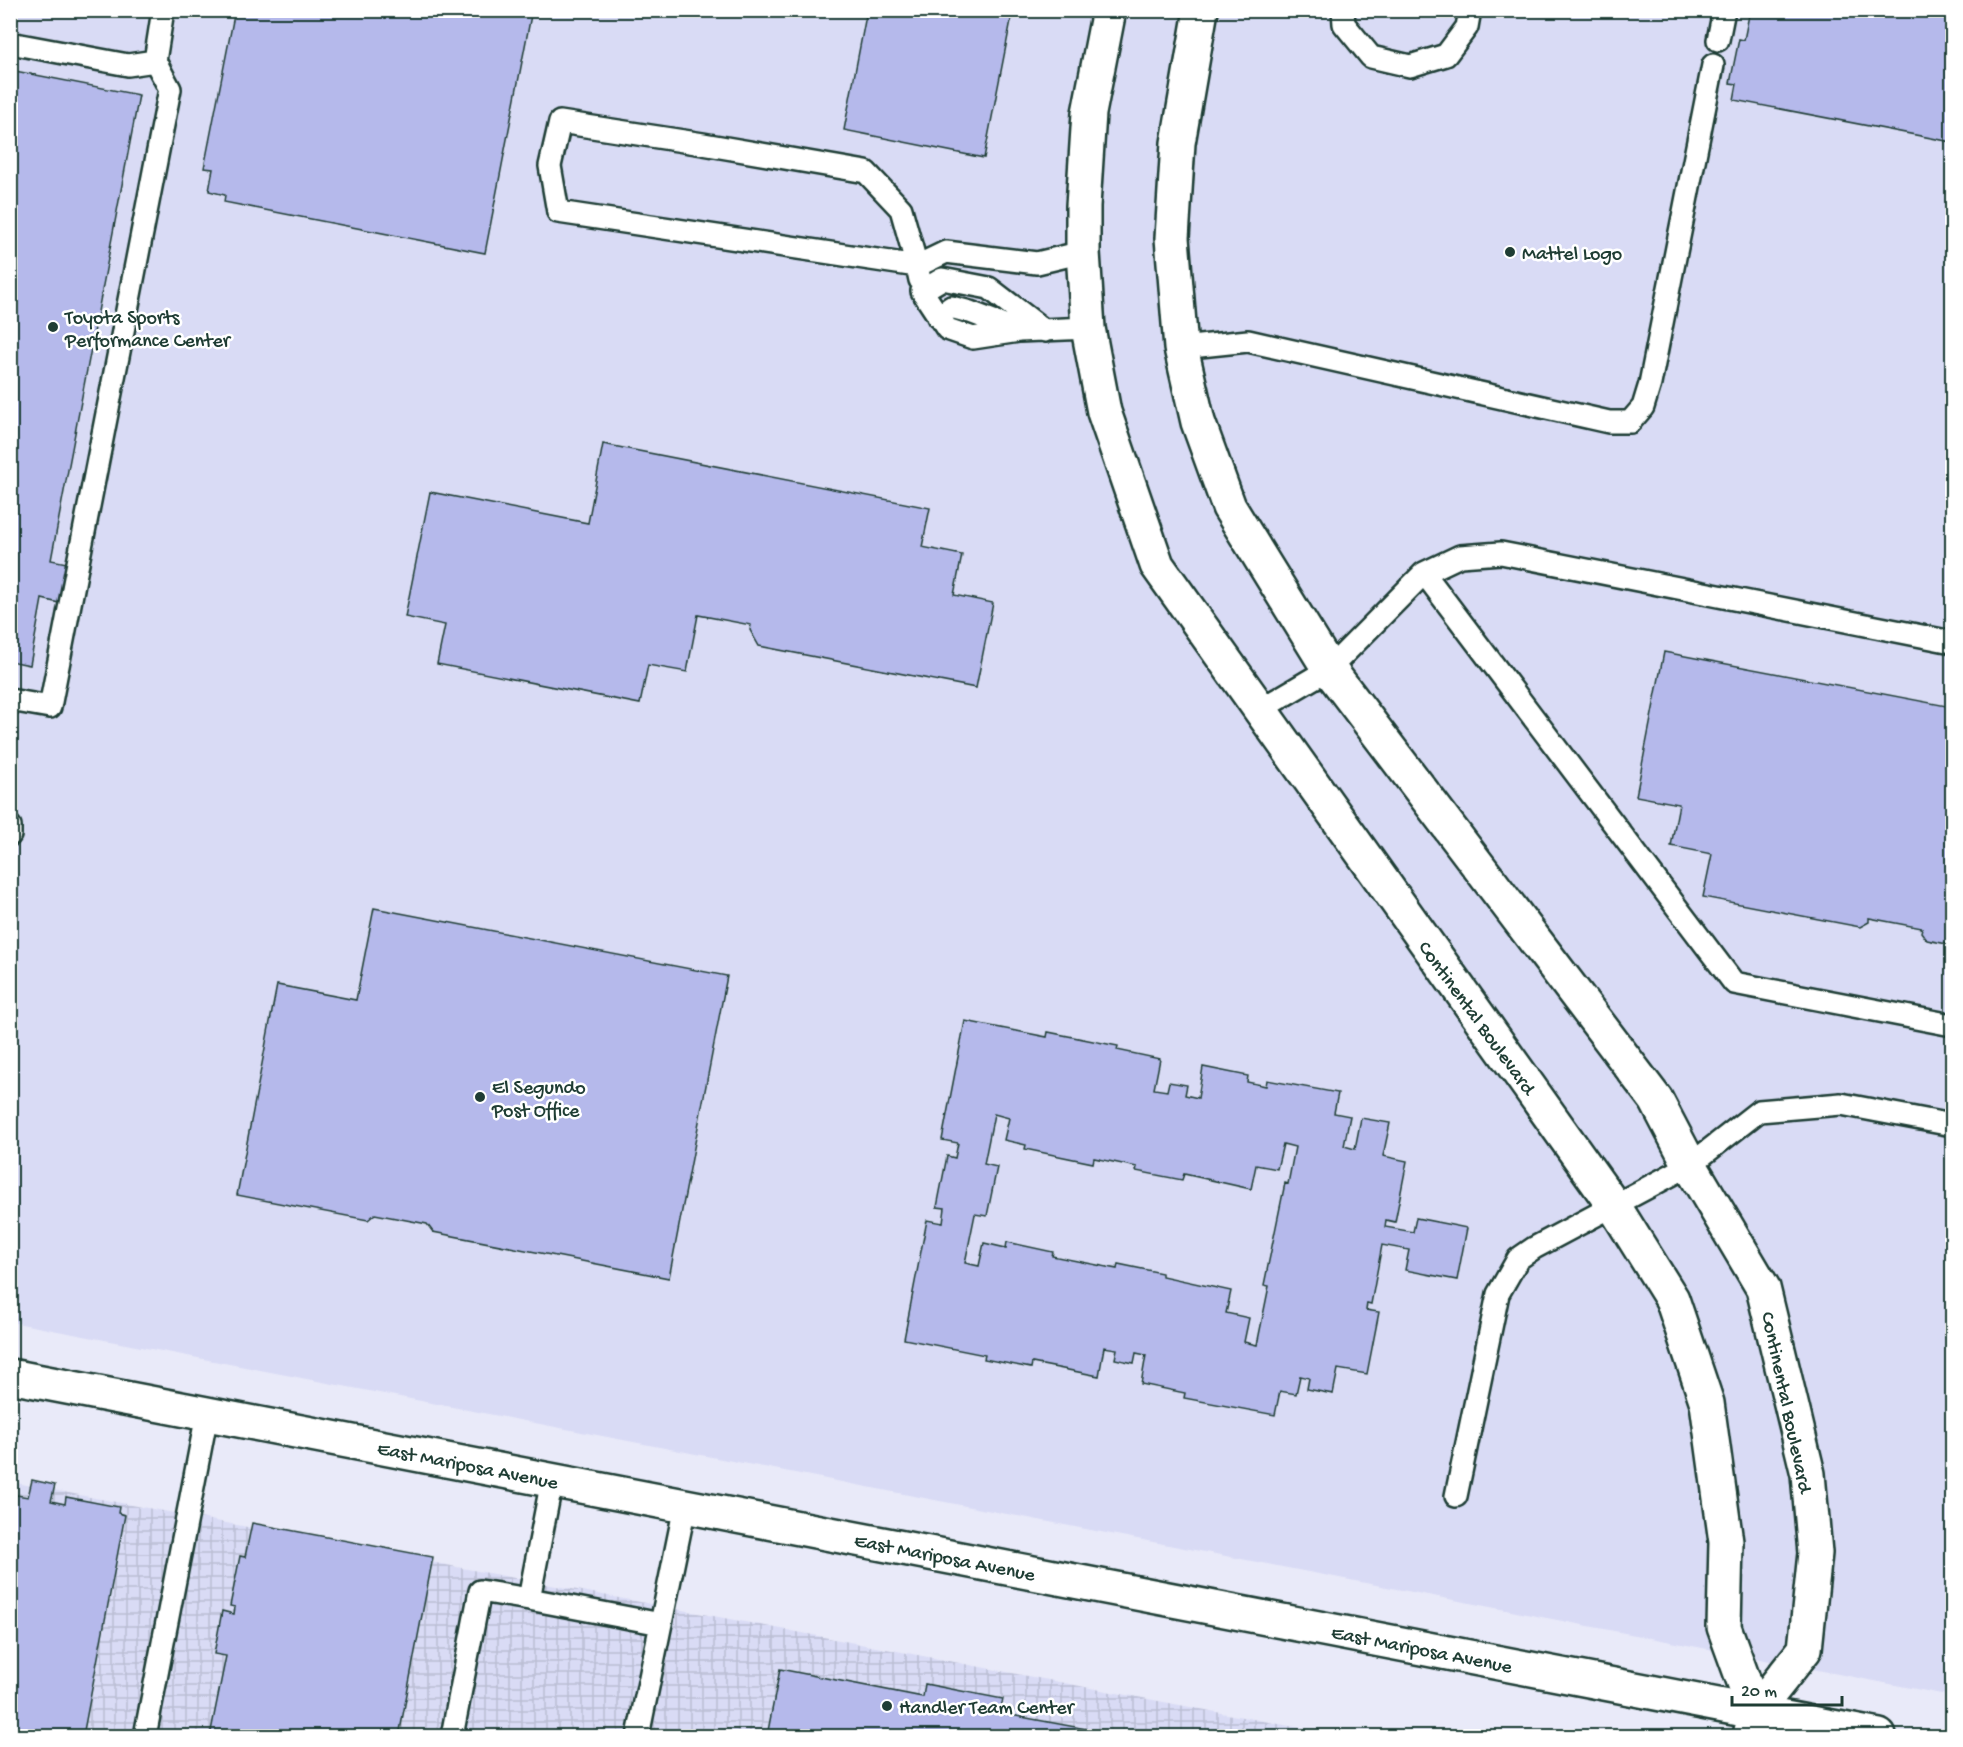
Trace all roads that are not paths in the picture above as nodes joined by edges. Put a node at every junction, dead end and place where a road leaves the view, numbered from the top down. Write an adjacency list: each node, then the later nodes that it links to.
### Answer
1 (164, 10): 9 (lane)
2 (1109, 10): 11 (street, Continental Boulevard)
3 (1201, 10): 16 (street, Continental Boulevard)
4 (1343, 10): 5 (lane)
5 (1470, 10)
6 (1724, 10): 7 (lane)
7 (1718, 40)
8 (10, 43): 9 (lane)
9 (155, 61): 20 (lane)
10 (1713, 65): 16 (lane)
11 (1083, 252): 12 (lane); 14 (street, Continental Boulevard)
12 (917, 266): 12 (lane); 13 (lane)
13 (922, 291): 15 (lane); 15 (lane)
14 (1088, 328): 15 (lane); 21 (street, Continental Boulevard)
15 (1045, 331)
16 (1181, 348): 19 (street, Continental Boulevard)
17 (1424, 573): 18 (lane); 19 (lane); 24 (lane)
18 (1953, 642)
19 (1329, 669): 21 (lane); 26 (street, Continental Boulevard)
20 (10, 700)
21 (1261, 709): 27 (street, Continental Boulevard)
22 (10, 826): 23 (lane)
23 (10, 835)
24 (1953, 1025)
25 (1953, 1125): 26 (lane)
26 (1690, 1165): 27 (lane); 35 (street, Continental Boulevard)
27 (1614, 1206): 31 (lane); 35 (street, Continental Boulevard)
28 (10, 1376): 29 (street, East Mariposa Avenue)
29 (207, 1414): 30 (street, East Mariposa Avenue); 36 (lane)
30 (552, 1480): 32 (street, East Mariposa Avenue); 33 (lane)
31 (1456, 1496)
32 (685, 1506): 34 (lane); 35 (street, East Mariposa Avenue)
33 (529, 1599): 34 (lane); 37 (lane)
34 (661, 1624): 38 (lane)
35 (1753, 1724): 39 (street, East Mariposa Avenue)
36 (145, 1737)
37 (452, 1737)
38 (638, 1737)
39 (1879, 1737)

